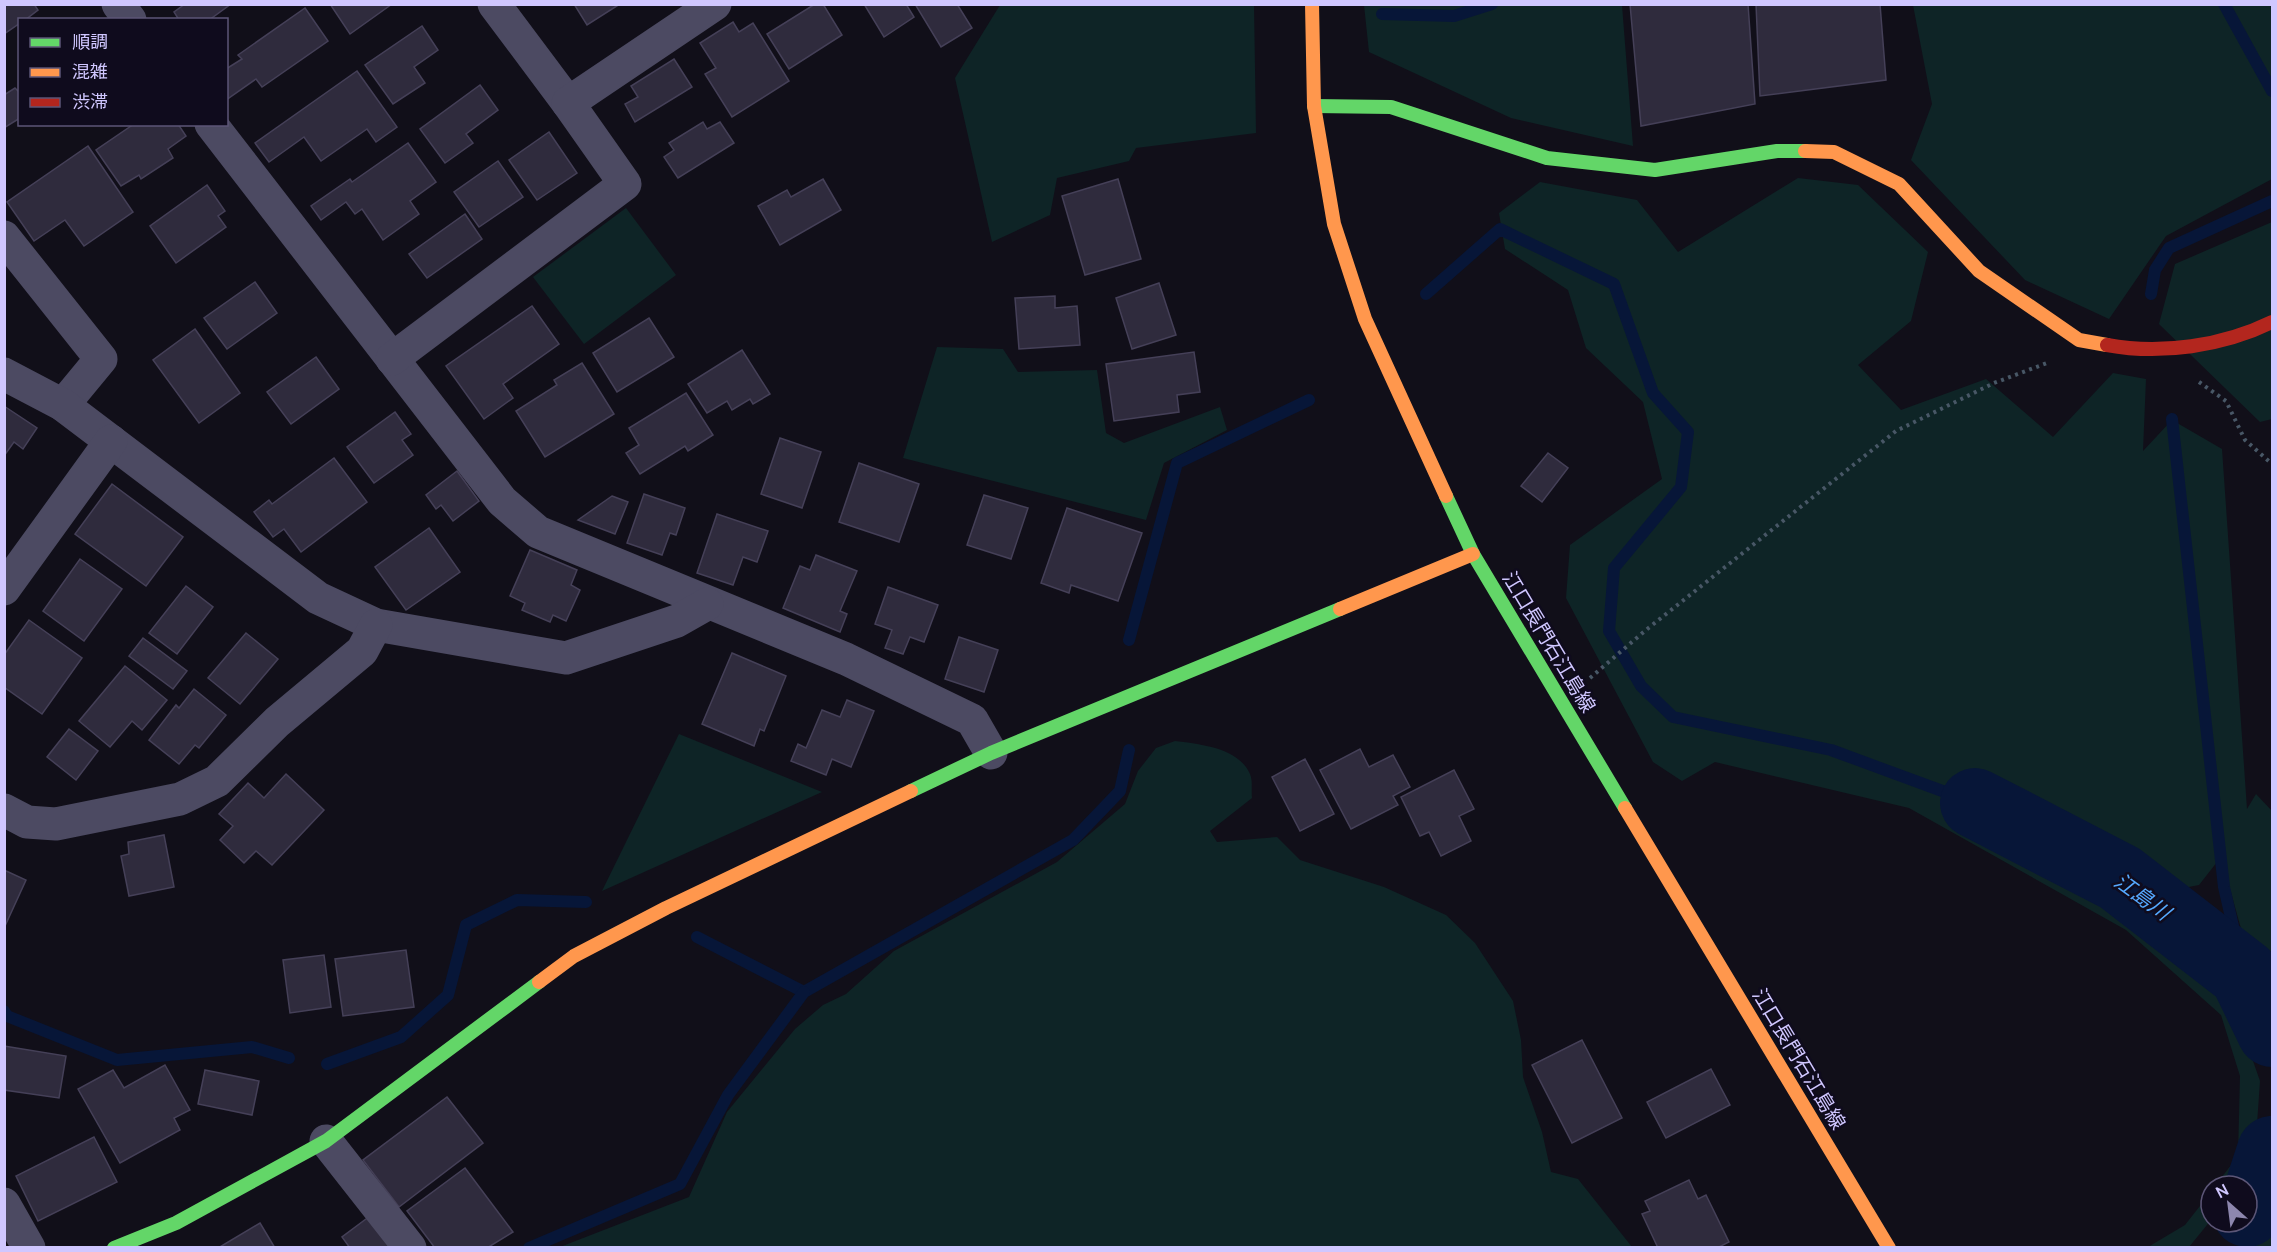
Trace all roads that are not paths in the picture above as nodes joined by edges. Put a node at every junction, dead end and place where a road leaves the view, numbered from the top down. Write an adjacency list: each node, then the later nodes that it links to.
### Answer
1 (118, 4): 5 (street)
2 (494, 4): 6 (street)
3 (715, 4): 6 (street)
4 (1312, 4): 7 (street, 江口長門石江島線)
5 (128, 18)
6 (568, 103): 11 (street)
7 (1314, 106): 10 (street); 15 (street, 江口長門石江島線)
8 (213, 126): 11 (street)
9 (4, 237): 13 (street)
10 (2272, 322)
11 (392, 359): 17 (street)
12 (4, 374): 13 (street)
13 (63, 405): 14 (street)
14 (111, 441): 16 (street); 18 (street)
15 (1473, 554): 19 (street); 26 (street, 江口長門石江島線)
16 (4, 589)
17 (707, 604): 18 (street); 19 (street)
18 (376, 624): 20 (street)
19 (991, 753): 21 (street)
20 (4, 810)
21 (326, 1142): 24 (street); 25 (street)
22 (4, 1204): 23 (street)
23 (29, 1248)
24 (114, 1248)
25 (410, 1248)
26 (1889, 1248)

